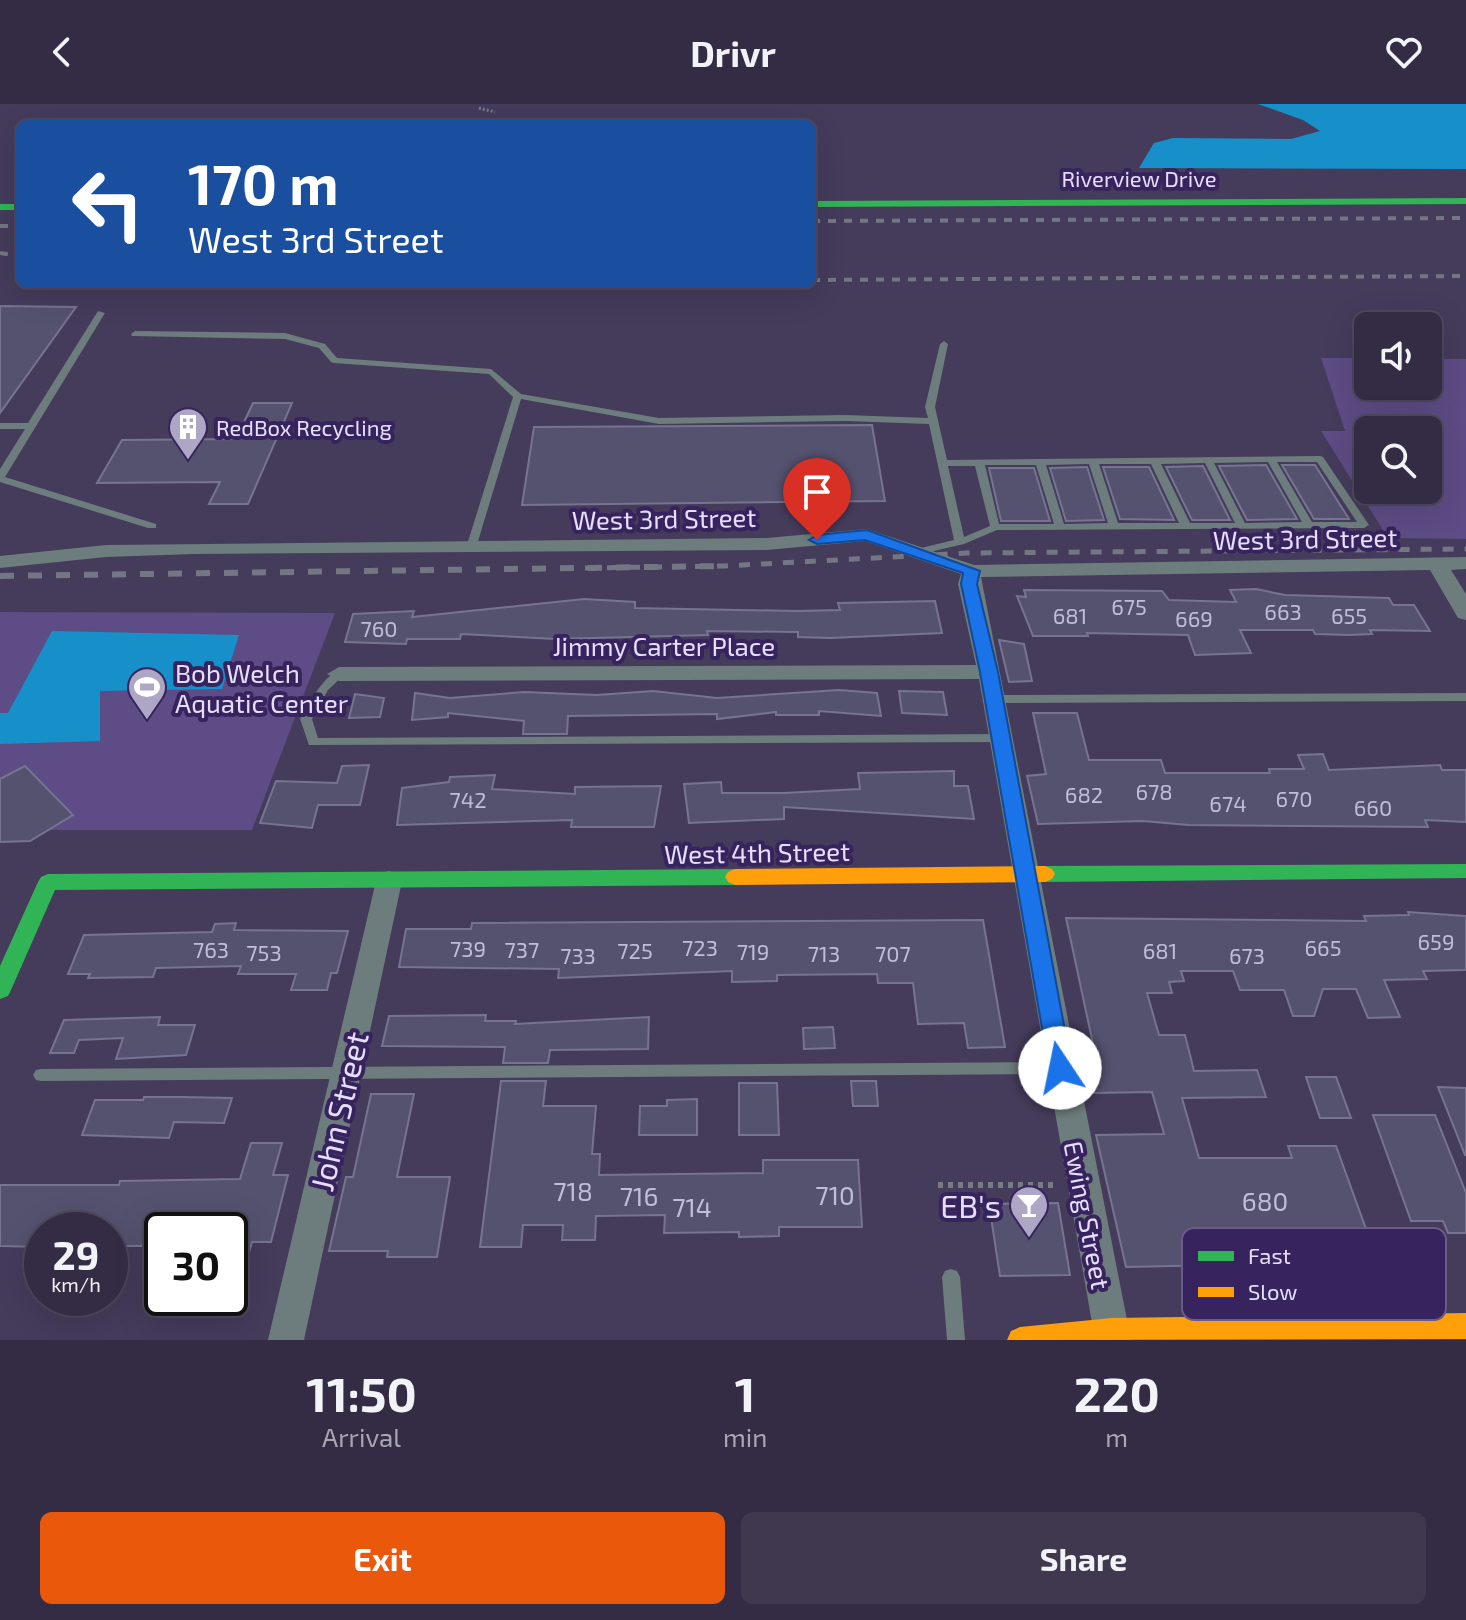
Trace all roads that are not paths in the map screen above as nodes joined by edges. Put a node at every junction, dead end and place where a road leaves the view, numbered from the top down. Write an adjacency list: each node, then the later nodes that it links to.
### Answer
1 (1466, 201): 2 (street, Riverview Drive)
2 (816, 204)
3 (101, 313): 9 (lane)
4 (135, 334): 6 (lane)
5 (944, 344): 7 (lane)
6 (518, 396): 7 (lane); 26 (lane)
7 (933, 421): 16 (lane)
8 (0, 426): 9 (lane)
9 (31, 426): 17 (lane)
10 (1208, 460): 11 (lane); 14 (lane); 22 (lane)
11 (1271, 460): 18 (lane); 18 (lane)
12 (1040, 461): 13 (lane); 15 (lane); 24 (lane)
13 (1093, 461): 14 (lane); 20 (lane)
14 (1155, 461): 21 (lane)
15 (979, 462): 16 (lane); 23 (lane)
16 (944, 463): 25 (lane)
17 (0, 478): 19 (lane)
18 (1309, 525): 22 (lane)
19 (152, 526)
20 (1114, 526): 21 (lane); 24 (lane)
21 (1186, 526): 22 (lane)
22 (1242, 526)
23 (995, 527): 24 (lane); 25 (lane)
24 (1060, 527)
25 (960, 542): 27 (lane)
26 (471, 548): 27 (street, West 3rd Street); 28 (street, West 3rd Street)
27 (921, 551): 31 (street, West 3rd Street)
28 (0, 562)
29 (1437, 563): 30 (street, West 3rd Street); 31 (street, West 3rd Street); 32 (street)
30 (1466, 563)
31 (972, 571): 34 (street, Ewing Street)
32 (1466, 613)
33 (339, 674): 34 (street, Jimmy Carter Place); 36 (lane)
34 (991, 686): 35 (lane); 36 (street, Ewing Street)
35 (1466, 697)
36 (1001, 738): 38 (street, Ewing Street)
37 (1466, 871): 38 (street, West 4th Street)
38 (1025, 877): 39 (street, West 4th Street); 41 (street, Ewing Street)
39 (389, 881): 40 (street, West 4th Street); 42 (street, John Street)
40 (0, 990)
41 (1060, 1068): 42 (lane); 46 (street, Ewing Street)
42 (347, 1074): 43 (lane); 47 (street, John Street)
43 (41, 1075)
44 (951, 1277): 48 (lane)
45 (1466, 1326): 46 (street)
46 (1112, 1335): 49 (street)
47 (286, 1340)
48 (956, 1340)
49 (1020, 1340)

